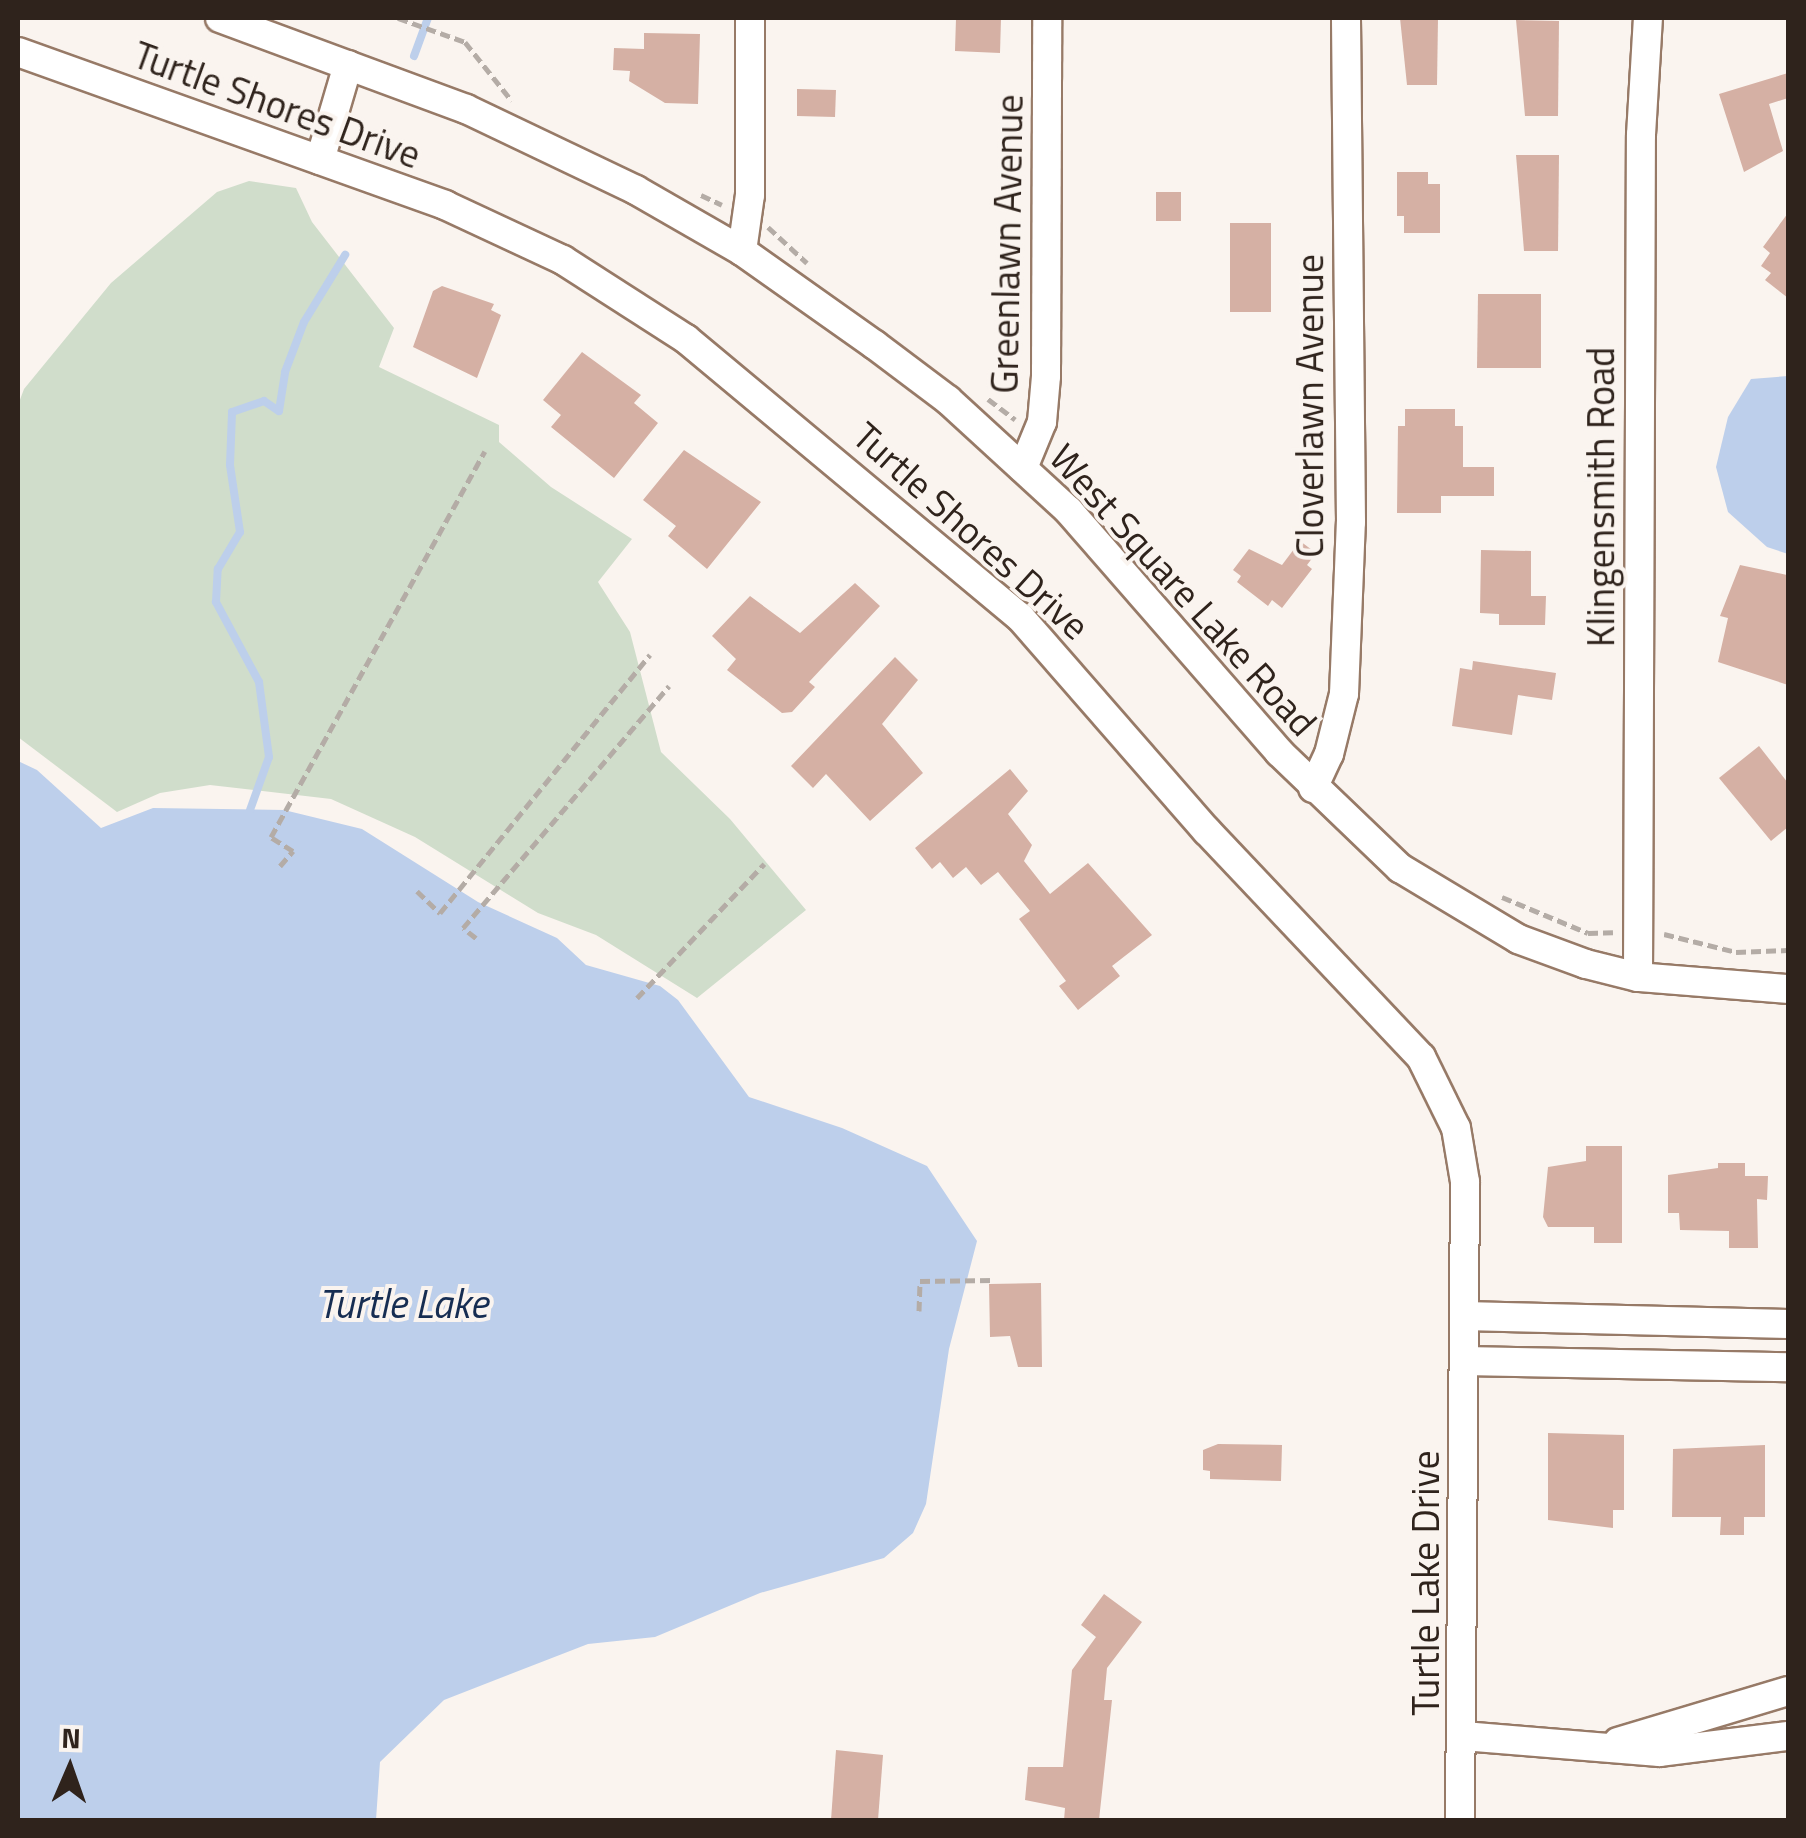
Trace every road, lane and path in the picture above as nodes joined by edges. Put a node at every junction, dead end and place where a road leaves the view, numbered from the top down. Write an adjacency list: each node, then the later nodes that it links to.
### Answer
1 (220, 18): 8 (street, West Square Lake Road)
2 (398, 18): 9 (path)
3 (750, 18): 13 (street)
4 (1047, 18): 15 (street, Greenlawn Avenue)
5 (1346, 18): 18 (street, Cloverlawn Avenue)
6 (1648, 18): 27 (street, Klingensmith Road)
7 (18, 52): 10 (street, Turtle Shores Drive)
8 (348, 65): 10 (street); 13 (street, West Square Lake Road)
9 (517, 104)
10 (320, 160): 32 (street, Turtle Shores Drive)
11 (697, 193): 12 (path)
12 (729, 208)
13 (742, 251): 15 (street, West Square Lake Road)
14 (484, 451): 20 (path)
15 (1023, 468): 18 (street, West Square Lake Road)
16 (650, 655): 21 (path)
17 (669, 686): 25 (path)
18 (1313, 788): 27 (street, West Square Lake Road)
19 (764, 864): 29 (path)
20 (280, 866)
21 (417, 891)
22 (1494, 893): 24 (path)
23 (1651, 930): 26 (path)
24 (1621, 932)
25 (476, 938)
26 (1788, 950)
27 (1638, 977): 28 (street, West Square Lake Road)
28 (1788, 989)
29 (636, 998)
30 (994, 1280): 31 (path)
31 (920, 1310)
32 (1464, 1316): 33 (street); 34 (street, Turtle Shores Drive)
33 (1776, 1322): 35 (street)
34 (1464, 1362): 35 (street); 37 (street, Turtle Shores Drive)
35 (1760, 1363): 36 (street)
36 (1788, 1367)
37 (1463, 1430): 39 (street, Turtle Lake Drive)
38 (1788, 1691): 41 (street, Turtle Lake Drive)
39 (1463, 1736): 41 (street, Turtle Lake Drive); 42 (street, Turtle Lake Drive)
40 (1788, 1736): 41 (street, Turtle Lake Drive)
41 (1602, 1746)
42 (1460, 1820)

